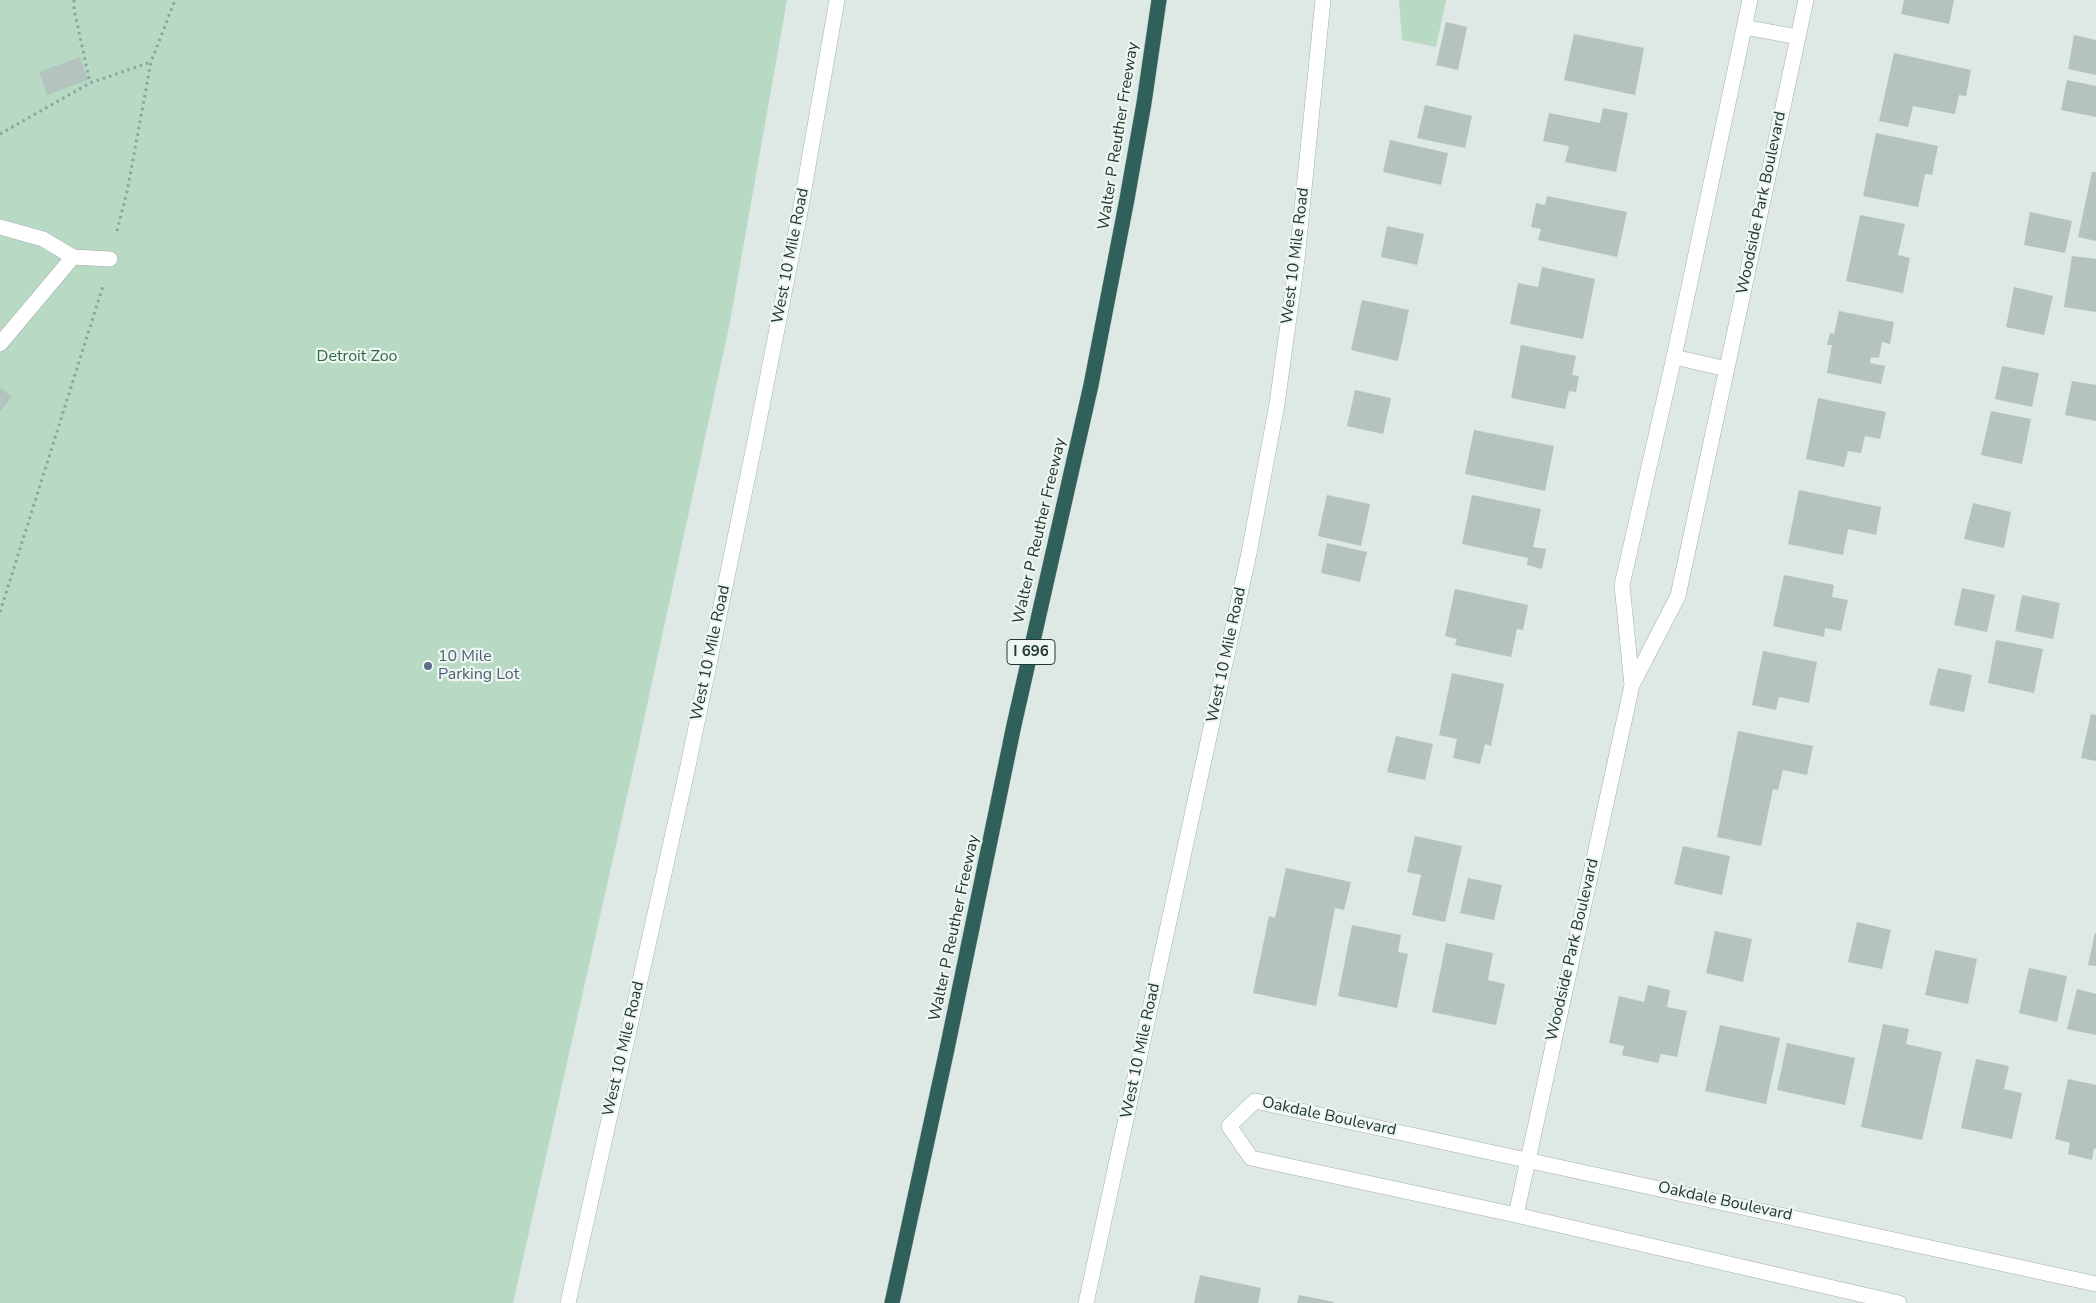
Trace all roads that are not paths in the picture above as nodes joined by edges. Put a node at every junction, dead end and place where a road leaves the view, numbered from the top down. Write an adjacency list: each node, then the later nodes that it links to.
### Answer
1 (837, 0): 18 (street, West 10 Mile Road)
2 (1159, 0): 19 (highway, Walter P Reuther Freeway / I 696)
3 (1324, 0): 20 (street, West 10 Mile Road)
4 (1750, 0): 6 (street, Woodside Park Boulevard)
5 (1806, 0): 7 (street, Woodside Park Boulevard)
6 (1744, 27): 7 (street); 12 (street, Woodside Park Boulevard)
7 (1798, 37): 13 (street, Woodside Park Boulevard)
8 (0, 227): 9 (street)
9 (73, 257): 10 (street); 11 (street)
10 (110, 260)
11 (0, 344)
12 (1674, 357): 13 (street); 14 (street, Woodside Park Boulevard)
13 (1727, 369): 14 (street, Woodside Park Boulevard)
14 (1632, 685): 15 (street, Woodside Park Boulevard)
15 (1528, 1160): 16 (street, Woodside Park Boulevard); 16 (street, Oakdale Boulevard); 17 (street, Oakdale Boulevard)
16 (1516, 1215): 21 (street, Oakdale Boulevard)
17 (2096, 1284)
18 (568, 1303)
19 (892, 1303)
20 (1086, 1303)
21 (1900, 1303)

